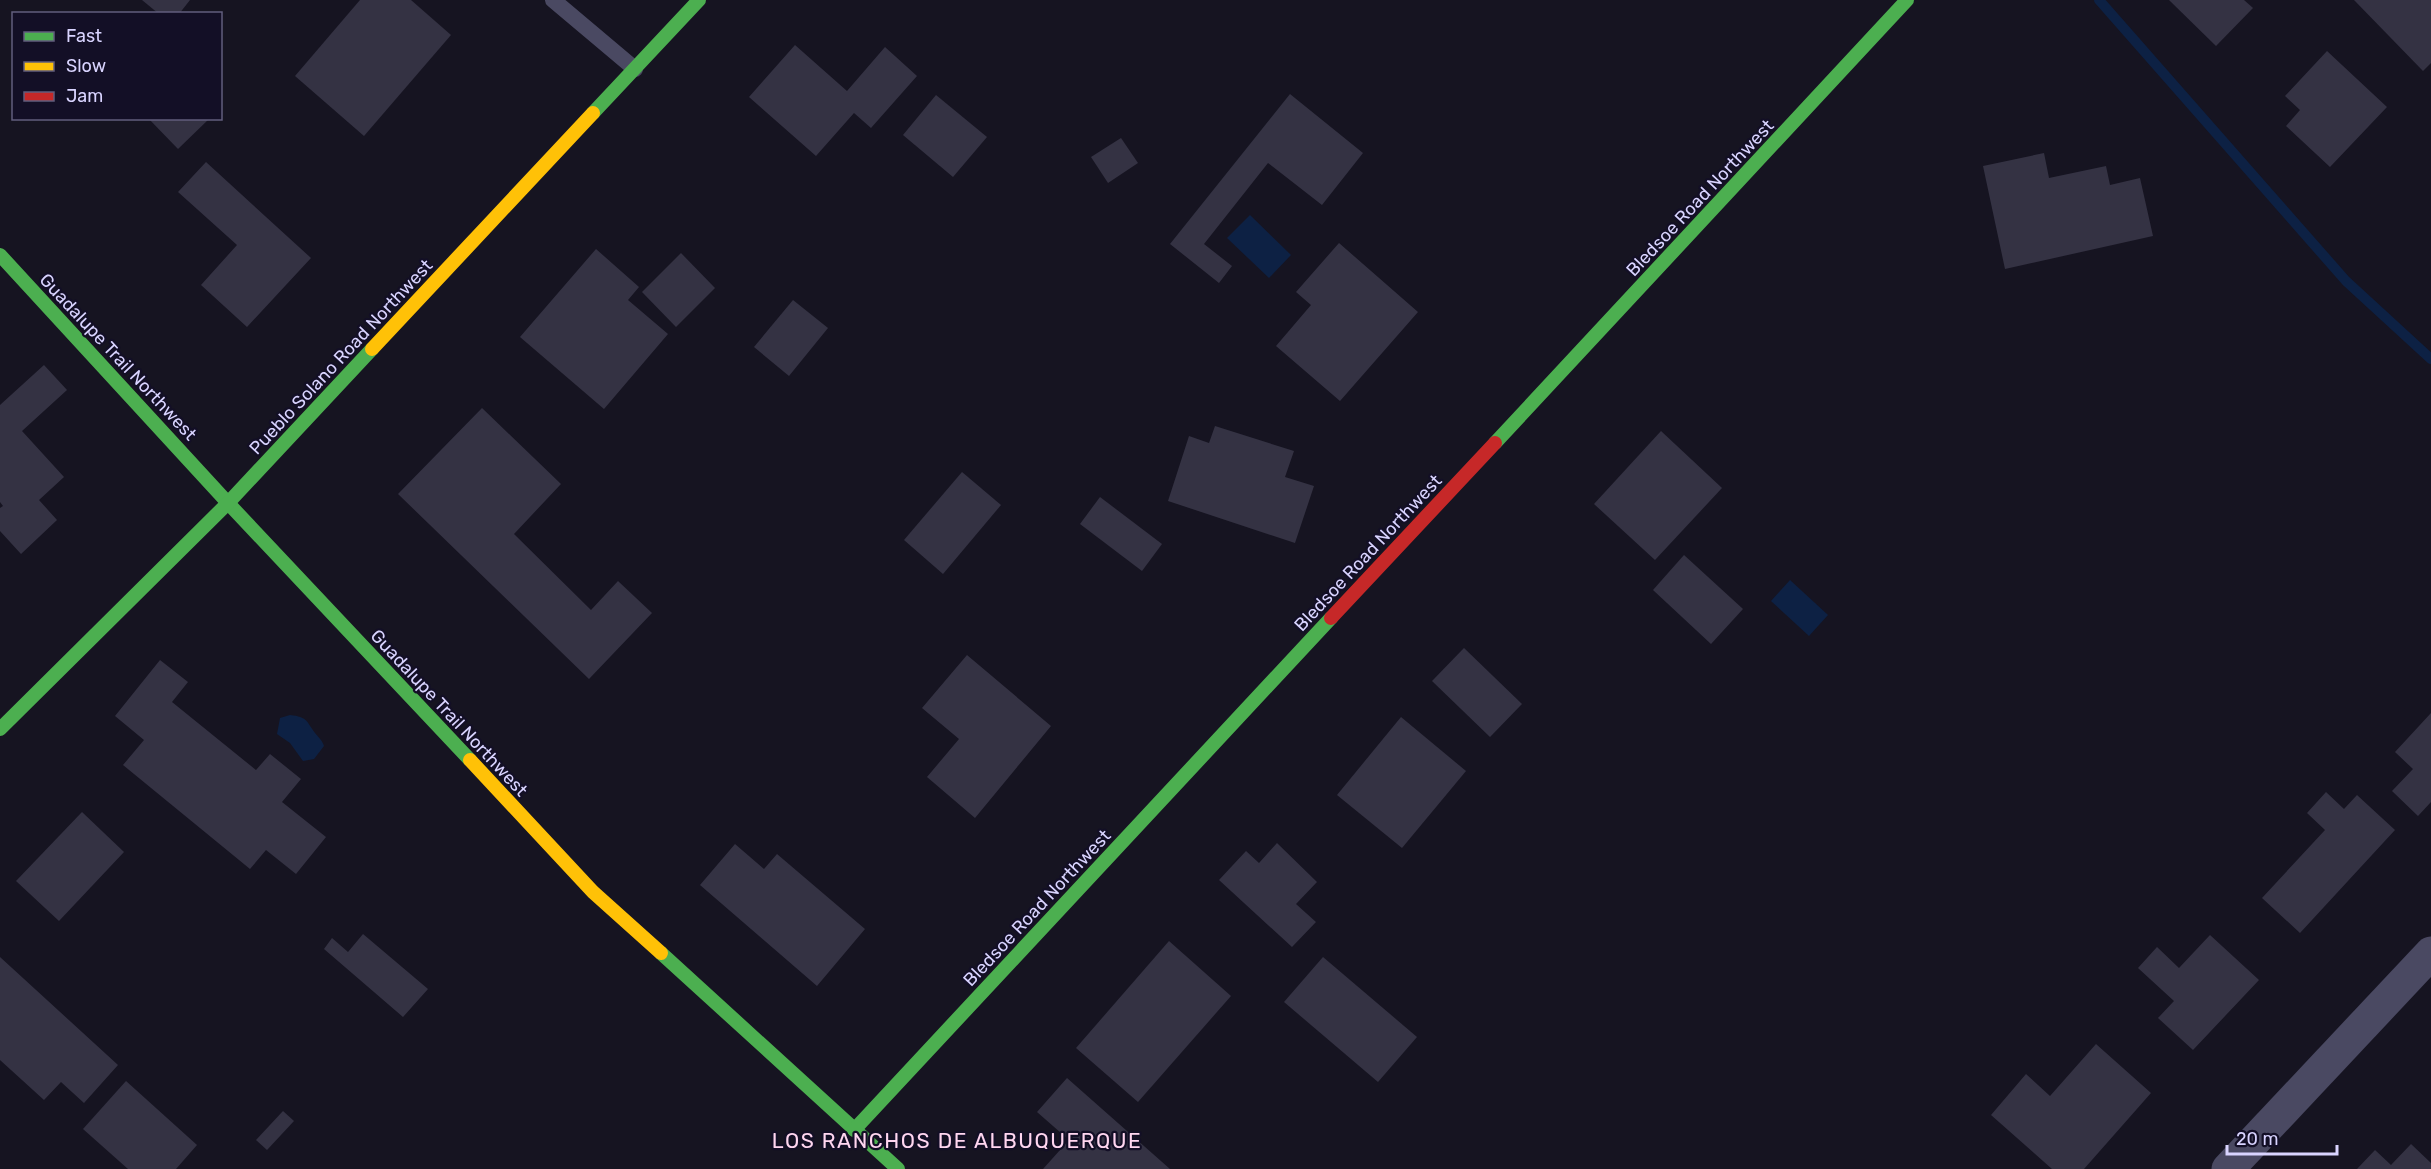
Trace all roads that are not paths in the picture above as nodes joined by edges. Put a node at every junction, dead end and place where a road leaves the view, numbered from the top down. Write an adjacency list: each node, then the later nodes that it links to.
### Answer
1 (554, 0): 4 (lane)
2 (699, 0): 4 (street, Pueblo Solano Road Northwest)
3 (1908, 0): 9 (street, Bledsoe Road Northwest)
4 (635, 69): 6 (street, Pueblo Solano Road Northwest)
5 (0, 255): 6 (street, Guadalupe Trail Northwest)
6 (228, 503): 7 (street, Pueblo Solano Road Northwest); 9 (street, Guadalupe Trail Northwest)
7 (0, 729)
8 (2431, 953): 11 (street)
9 (855, 1130): 10 (street, Guadalupe Trail Northwest)
10 (898, 1169)
11 (2228, 1169)

